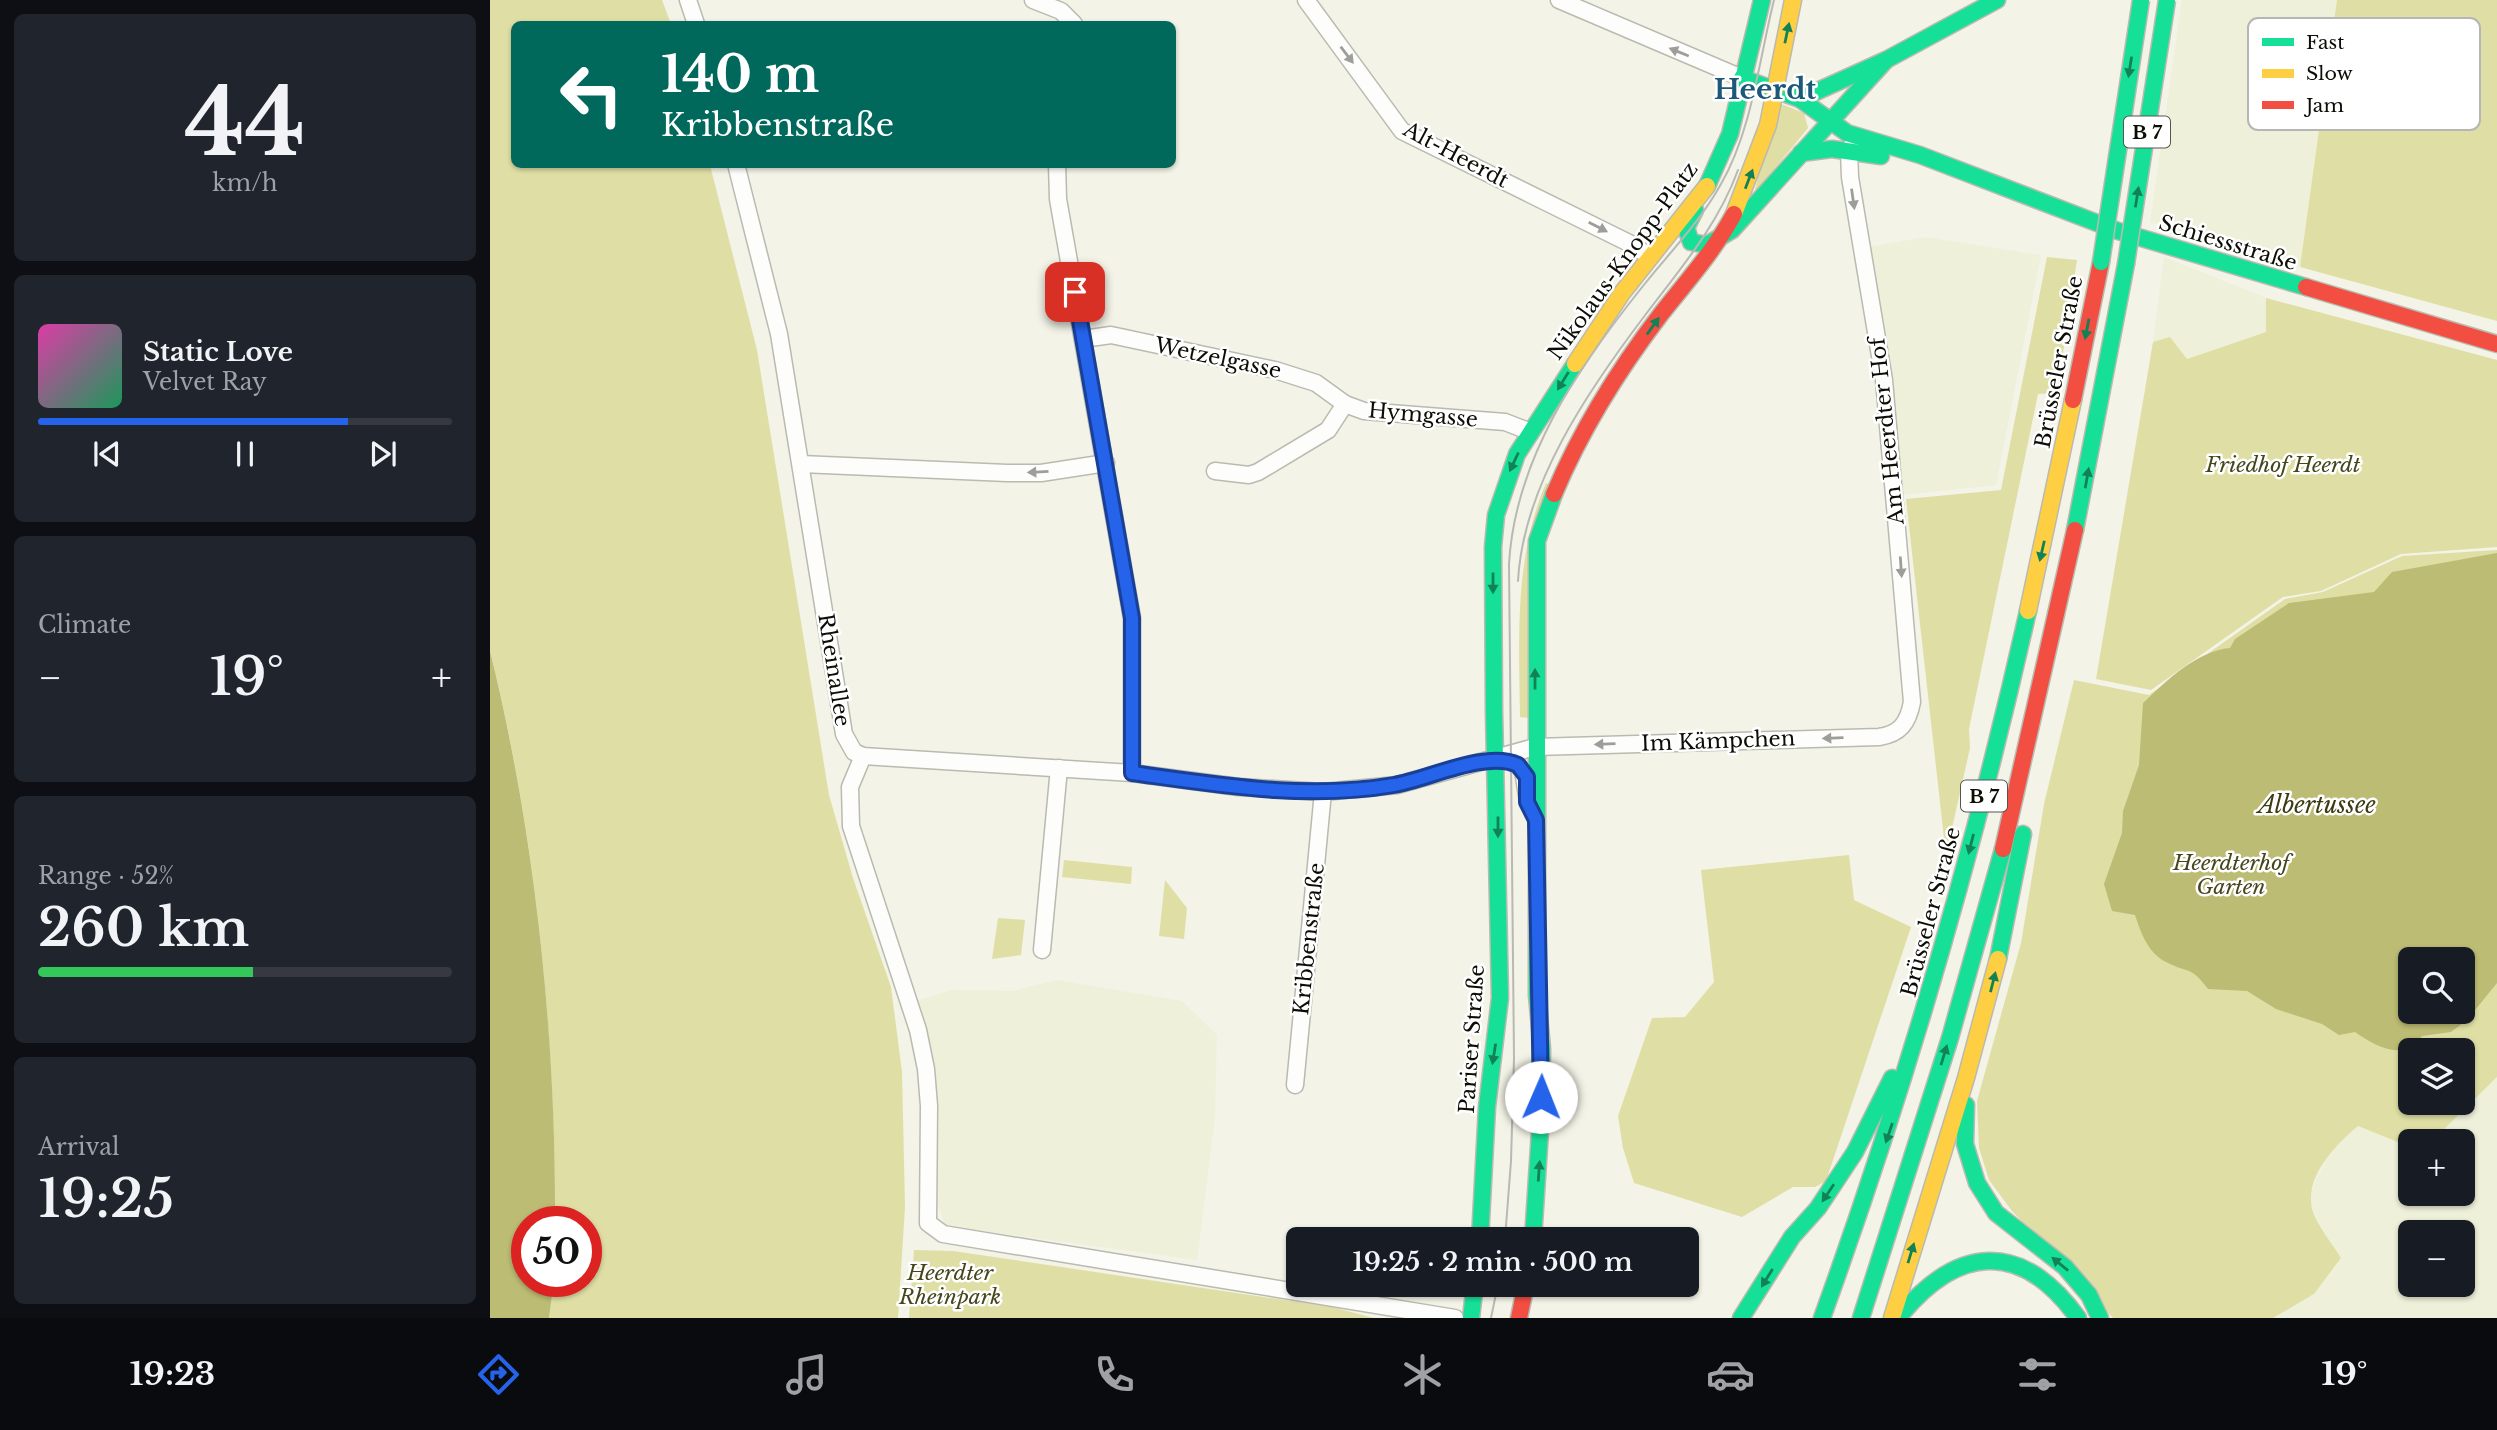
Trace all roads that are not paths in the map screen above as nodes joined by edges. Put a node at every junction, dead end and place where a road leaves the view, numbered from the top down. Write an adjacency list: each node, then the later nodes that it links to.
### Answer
1 (688, 0): 10 (street)
2 (1306, 0): 27 (street, Alt-Heerdt, one-way to 27)
3 (1559, 0): 13 (street, one-way to 3)
4 (1762, 0): 13 (main road, Nikolaus-Knopp-Platz)
5 (1793, 0): 15 (main road, one-way to 5)
6 (1997, 0): 12 (main road)
7 (2141, 0): 45 (main road, Brüsseler Straße / B 7, one-way to 45, bridge)
8 (2167, 0): 35 (main road, B 7, one-way to 8, bridge)
9 (1040, 2): 11 (street)
10 (695, 21)
11 (1071, 21)
12 (1886, 60): 14 (main road); 18 (main road)
13 (1742, 78): 15 (main road); 17 (main road, Nikolaus-Knopp-Platz)
14 (1833, 86): 16 (main road); 18 (main road)
15 (1774, 89): 16 (main road); 17 (main road); 26 (main road, one-way to 15)
16 (1800, 99): 18 (main road); 21 (main road)
17 (1736, 111): 25 (main road, Nikolaus-Knopp-Platz)
18 (1823, 122): 19 (main road, Schiessstraße); 20 (main road); 21 (main road)
19 (1864, 139): 20 (street); 24 (main road, Schiessstraße)
20 (1840, 150): 21 (main road, Schiessstraße); 24 (main road, Schiessstraße); 36 (street, Am Heerdter Hof, one-way to 36)
21 (1801, 153): 26 (main road)
22 (737, 168): 33 (street, Rheinallee)
23 (1057, 168): 28 (street)
24 (1950, 170): 29 (main road, Schiessstraße)
25 (1709, 183): 26 (main road); 27 (main road, Nikolaus-Knopp-Platz)
26 (1719, 240): 37 (main road, one-way to 26)
27 (1650, 257): 31 (main road, Nikolaus-Knopp-Platz, one-way to 31)
28 (1083, 339): 30 (street, Wetzelgasse); 32 (street)
29 (2497, 344)
30 (1345, 404): 31 (street, Hymgasse); 34 (street, Hymgasse)
31 (1531, 432): 39 (main road, Nikolaus-Knopp-Platz, one-way to 39)
32 (1106, 463): 33 (street, one-way to 33); 41 (street)
33 (801, 464): 38 (street, Rheinallee)
34 (1215, 471)
35 (2049, 658): 46 (main road, one-way to 35); 57 (main road, B 7, one-way to 35)
36 (1899, 730): 37 (street, Im Kämpchen, one-way to 37)
37 (1535, 747): 39 (street); 43 (main road)
38 (863, 756): 40 (street); 52 (street)
39 (1496, 758): 42 (street); 43 (street); 48 (main road, Pariser Straße, one-way to 48)
40 (1059, 768): 41 (street); 44 (street)
41 (1132, 773): 42 (street)
42 (1323, 792): 47 (street, Kribbenstraße)
43 (1536, 820): 49 (main road, one-way to 43)
44 (1042, 950)
45 (1935, 979): 55 (main road, one-way to 55); 56 (main road, Brüsseler Straße / B 7, one-way to 56)
46 (1973, 1047): 58 (main road, one-way to 46); 61 (main road, one-way to 46)
47 (1295, 1086)
48 (1481, 1227)
49 (1534, 1227)
50 (1473, 1297): 53 (main road)
51 (1523, 1297): 54 (main road)
52 (1455, 1318)
53 (1471, 1318)
54 (1519, 1318)
55 (1741, 1318)
56 (1822, 1318)
57 (1861, 1318)
58 (1892, 1318)
59 (1898, 1318): 60 (main road)
60 (2078, 1318)
61 (2100, 1318)

